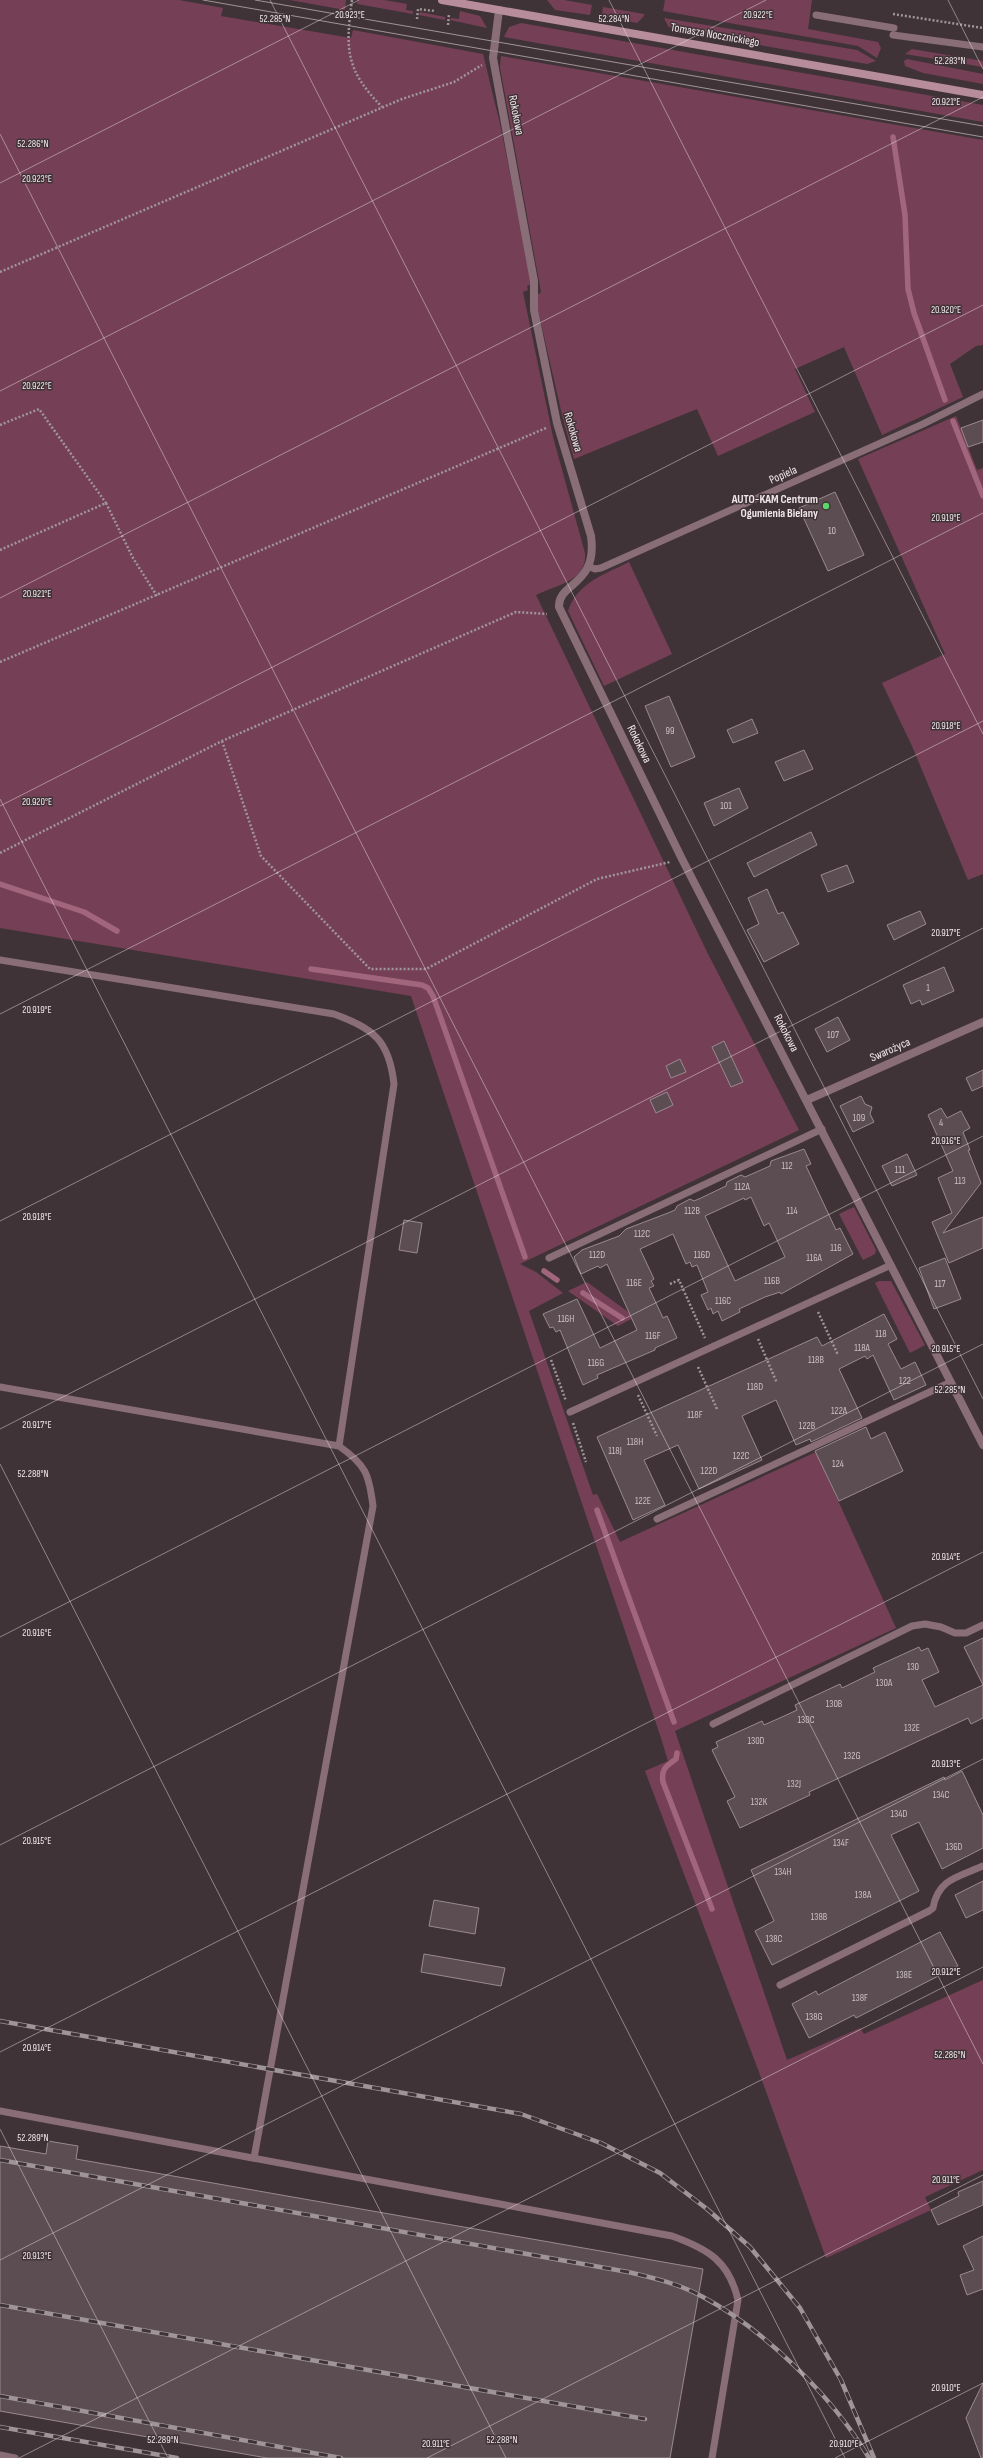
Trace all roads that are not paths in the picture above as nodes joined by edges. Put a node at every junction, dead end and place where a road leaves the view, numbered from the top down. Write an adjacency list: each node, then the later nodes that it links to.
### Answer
1 (442, 0): 2 (street, Tomasza Nocznickiego)
2 (499, 10): 5 (street, Tomasza Nocznickiego); 7 (street, Rokokowa)
3 (816, 15): 4 (lane)
4 (983, 47)
5 (983, 95)
6 (983, 394): 7 (lane, Popiela)
7 (590, 567): 10 (street, Rokokowa)
8 (0, 960): 18 (lane)
9 (983, 1022): 10 (street, Swarożyca)
10 (807, 1100): 11 (street, Rokokowa)
11 (822, 1129): 12 (lane); 13 (street, Rokokowa)
12 (548, 1258)
13 (891, 1264): 14 (street, Rokokowa); 16 (lane)
14 (951, 1382): 17 (street, Rokokowa); 19 (lane)
15 (0, 1387): 18 (lane)
16 (570, 1412)
17 (983, 1445)
18 (339, 1446): 25 (lane)
19 (657, 1519)
20 (983, 1625): 21 (lane)
21 (713, 1724)
22 (983, 1866): 23 (lane)
23 (780, 1985)
24 (0, 2111): 25 (lane)
25 (254, 2158): 28 (lane)
26 (0, 2455): 27 (lane)
27 (15, 2458)
28 (712, 2458)

